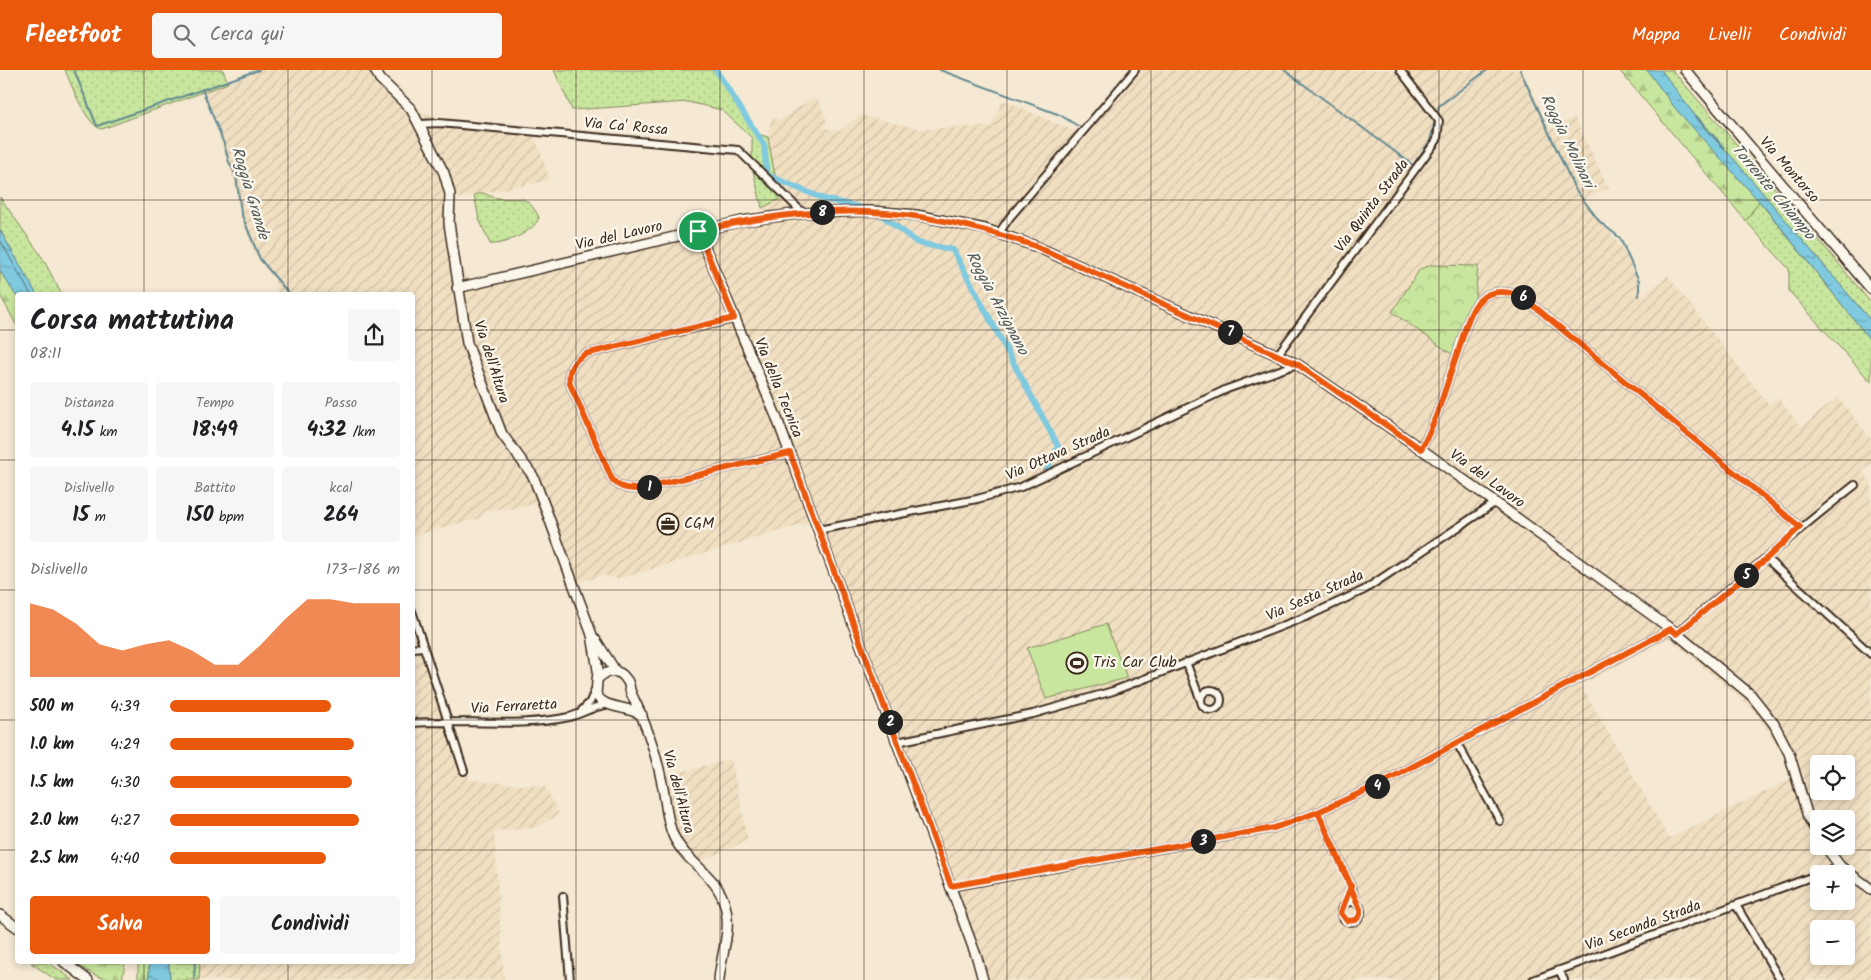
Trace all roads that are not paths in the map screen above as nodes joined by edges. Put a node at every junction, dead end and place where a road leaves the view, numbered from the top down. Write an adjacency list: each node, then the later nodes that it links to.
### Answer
1 (375, 70): 5 (street, Via dell'Altura)
2 (1135, 70): 8 (street)
3 (1400, 70): 12 (street, Via Quinta Strada)
4 (1685, 70): 10 (street, Via Montorso)
5 (420, 124): 6 (street, Via Ca' Rossa); 9 (street, Via dell'Altura)
6 (803, 213): 7 (street, Via del Lavoro); 8 (street, Via del Lavoro)
7 (698, 231): 9 (street, Via del Lavoro); 11 (street, Via della Tecnica)
8 (999, 233): 12 (street, Via del Lavoro)
9 (457, 288): 23 (street, Via dell'Altura)
10 (1871, 289)
11 (734, 318): 15 (street, Via della Tecnica); 15 (street)
12 (1278, 354): 13 (street, Via del Lavoro)
13 (1297, 364): 14 (street, Via del Lavoro); 19 (street, Via Ottava Strada)
14 (1421, 449): 17 (street, Via del Lavoro); 18 (street)
15 (790, 453): 19 (street, Via della Tecnica)
16 (1856, 485): 18 (street)
17 (1496, 502): 22 (street, Via del Lavoro); 27 (street, Via Sesta Strada)
18 (1800, 527): 20 (street)
19 (818, 530): 41 (street, Via della Tecnica)
20 (1767, 558): 22 (street); 26 (street)
21 (415, 621): 24 (street)
22 (1674, 631): 42 (street); 45 (street, Via del Lavoro)
23 (592, 635): 28 (street, Via dell'Altura); 29 (street, Via dell'Altura)
24 (424, 647): 25 (street); 39 (street)
25 (415, 648)
26 (1871, 654)
27 (1186, 662): 30 (street); 41 (street, Via Sesta Strada)
28 (616, 672): 29 (street); 32 (street, Via dell'Altura)
29 (597, 680): 31 (street, Via dell'Altura)
30 (1195, 686): 33 (street); 34 (street)
31 (595, 690): 35 (street); 37 (street)
32 (630, 690): 36 (street); 38 (street, Via dell'Altura)
33 (1211, 691): 34 (street); 34 (street)
34 (1201, 702)
35 (605, 705): 36 (street); 37 (street, Via Ferraretta)
36 (617, 705): 38 (street)
37 (581, 711): 39 (street, Via Ferraretta)
38 (642, 715): 62 (street, Via dell'Altura)
39 (448, 720): 40 (street, Via Ferraretta); 43 (street)
40 (415, 723)
41 (897, 742): 49 (street, Via della Tecnica)
42 (1457, 744): 44 (street); 46 (street)
43 (464, 771)
44 (1318, 812): 49 (street); 50 (street)
45 (1810, 820)
46 (1500, 821)
47 (1810, 877): 55 (street, Via Seconda Strada)
48 (1855, 877): 51 (street)
49 (951, 886): 63 (street, Via della Tecnica)
50 (1351, 886): 53 (street); 54 (street)
51 (1871, 889)
52 (563, 896): 61 (street)
53 (1345, 904): 54 (street); 54 (street)
54 (1357, 904)
55 (1736, 905): 59 (street, Via Seconda Strada); 66 (street)
56 (0, 916): 57 (street)
57 (15, 926)
58 (67, 964): 60 (street)
59 (1559, 970): 64 (street, Via Seconda Strada); 65 (street)
60 (88, 980)
61 (570, 980)
62 (719, 980)
63 (983, 980)
64 (1533, 980)
65 (1564, 980)
66 (1780, 980)

